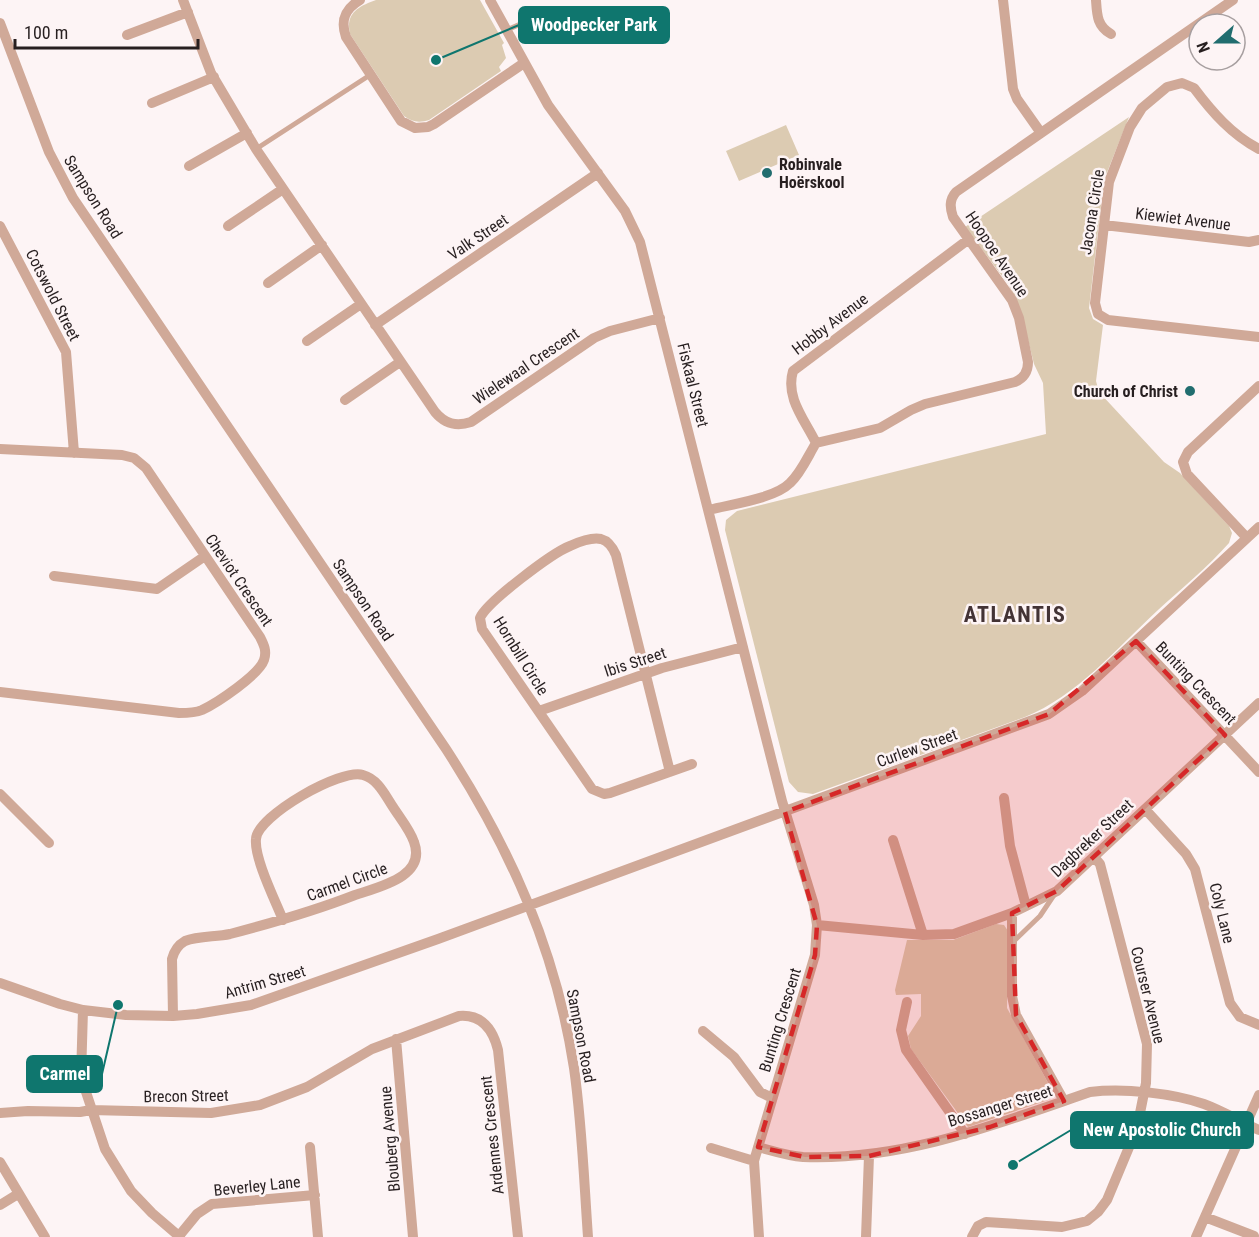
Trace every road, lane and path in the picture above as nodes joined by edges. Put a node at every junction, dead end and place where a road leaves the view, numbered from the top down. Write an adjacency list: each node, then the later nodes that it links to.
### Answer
1 (183, 0): 7 (street, Wielewaal Crescent)
2 (360, 0): 14 (street)
3 (490, 0): 10 (street, Fiskaal Street)
4 (1003, 0): 18 (street)
5 (1096, 0): 11 (street)
6 (1233, 0): 18 (street, Hoopoe Avenue)
7 (188, 12): 12 (street); 15 (street, Wielewaal Crescent)
8 (554, 18): 10 (lane)
9 (0, 23): 65 (street, Sampson Road)
10 (506, 30): 13 (street, Fiskaal Street)
11 (1111, 34)
12 (127, 35)
13 (524, 63): 14 (street); 22 (street, Fiskaal Street)
14 (370, 75): 19 (lane)
15 (214, 77): 16 (street); 17 (street, Wielewaal Crescent)
16 (152, 103)
17 (247, 133): 19 (street, Wielewaal Crescent); 21 (street)
18 (1041, 133): 27 (street, Hoopoe Avenue)
19 (256, 149): 23 (street, Wielewaal Crescent)
20 (1259, 149): 24 (street, Jacona Circle)
21 (189, 166)
22 (598, 173): 32 (street, Fiskaal Street); 33 (street, Valk Street)
23 (283, 189): 26 (street); 29 (street, Wielewaal Crescent)
24 (1104, 225): 28 (street, Kiewiet Avenue); 34 (street, Jacona Circle)
25 (0, 226): 41 (street, Cotswold Street)
26 (228, 226)
27 (969, 239): 39 (street, Hobby Avenue); 39 (street, Hoopoe Avenue)
28 (1259, 240)
29 (322, 245): 30 (street); 31 (street, Wielewaal Crescent)
30 (268, 284)
31 (362, 304): 33 (street, Wielewaal Crescent); 35 (street)
32 (660, 318): 36 (street, Wielewaal Crescent); 42 (street, Fiskaal Street)
33 (375, 325): 36 (street, Wielewaal Crescent)
34 (1259, 337)
35 (307, 341)
36 (400, 362): 38 (street)
37 (1259, 386): 44 (street)
38 (345, 400)
39 (816, 443): 42 (street)
40 (0, 449): 41 (street, Cheviot Crescent)
41 (74, 453): 45 (street, Cheviot Crescent)
42 (709, 510): 48 (street, Fiskaal Street)
43 (1259, 527): 44 (street, Curlew Street)
44 (1247, 538): 47 (street, Curlew Street)
45 (205, 556): 46 (street); 50 (street, Cheviot Crescent)
46 (54, 576)
47 (1136, 641): 53 (street, Bunting Crescent); 60 (street, Curlew Street)
48 (743, 646): 49 (street, Ibis Street); 60 (street, Fiskaal Street)
49 (645, 674): 52 (street, Ibis Street); 52 (street, Hornbill Circle); 55 (street, Hornbill Circle)
50 (0, 692)
51 (1259, 703): 53 (street, Dagbreker Street)
52 (539, 711): 55 (street, Hornbill Circle)
53 (1225, 735): 56 (street, Bunting Crescent); 59 (street, Dagbreker Street)
54 (692, 764): 55 (street, Hornbill Circle)
55 (670, 772)
56 (1259, 772)
57 (0, 794): 62 (street)
58 (1004, 798): 66 (street)
59 (1145, 809): 63 (street, Dagbreker Street); 76 (street, Coly Lane)
60 (785, 812): 65 (street, Curlew Street); 69 (street, Bunting Crescent)
61 (893, 840): 70 (street)
62 (49, 843)
63 (1094, 857): 64 (street, Dagbreker Street); 80 (street, Courser Avenue)
64 (1057, 891): 66 (street, Dagbreker Street); 71 (lane)
65 (530, 905): 75 (street, Antrim Street); 105 (street, Sampson Road)
66 (1026, 906): 67 (street, Dagbreker Street)
67 (1012, 913): 70 (street, Dagbreker Street); 71 (street)
68 (283, 920): 68 (street, Carmel Circle); 75 (street, Carmel Circle)
69 (817, 925): 70 (street, Dagbreker Street); 82 (street, Bunting Crescent)
70 (923, 935)
71 (1013, 942): 83 (street)
72 (0, 983): 74 (street, Antrim Street)
73 (907, 1002): 88 (street)
74 (83, 1010): 75 (street, Antrim Street); 84 (street)
75 (173, 1016)
76 (1259, 1025)
77 (490, 1031): 79 (street, Brecon Street); 104 (street, Ardennes Crescent)
78 (703, 1031): 82 (street)
79 (396, 1039): 84 (street, Brecon Street); 103 (street, Blouberg Avenue)
80 (1143, 1093): 83 (street, Bossanger Street); 86 (street, Bossanger Street); 108 (street, Courser Avenue)
81 (1259, 1095): 86 (street)
82 (772, 1098): 90 (street, Bunting Crescent)
83 (1064, 1101): 88 (street, Bossanger Street)
84 (91, 1110): 85 (street, Brecon Street); 101 (street)
85 (0, 1113)
86 (1246, 1124): 87 (street, Bossanger Street); 98 (street)
87 (1259, 1130)
88 (965, 1134): 92 (street, Bossanger Street)
89 (310, 1147): 96 (street, Beverley Lane)
90 (758, 1147): 92 (street, Bossanger Street); 93 (street, Bunting Crescent)
91 (711, 1148): 93 (street)
92 (869, 1156): 107 (street)
93 (754, 1161): 106 (street, Bunting Crescent)
94 (0, 1162): 95 (street)
95 (18, 1194): 97 (street); 100 (street)
96 (315, 1195): 101 (street, Beverley Lane); 102 (street, Beverley Lane)
97 (0, 1205)
98 (1205, 1217): 99 (street); 109 (street)
99 (1254, 1236)
100 (45, 1237)
101 (180, 1237)
102 (318, 1237)
103 (413, 1237)
104 (518, 1237)
105 (588, 1237)
106 (759, 1237)
107 (866, 1237)
108 (972, 1237)
109 (1196, 1237)

